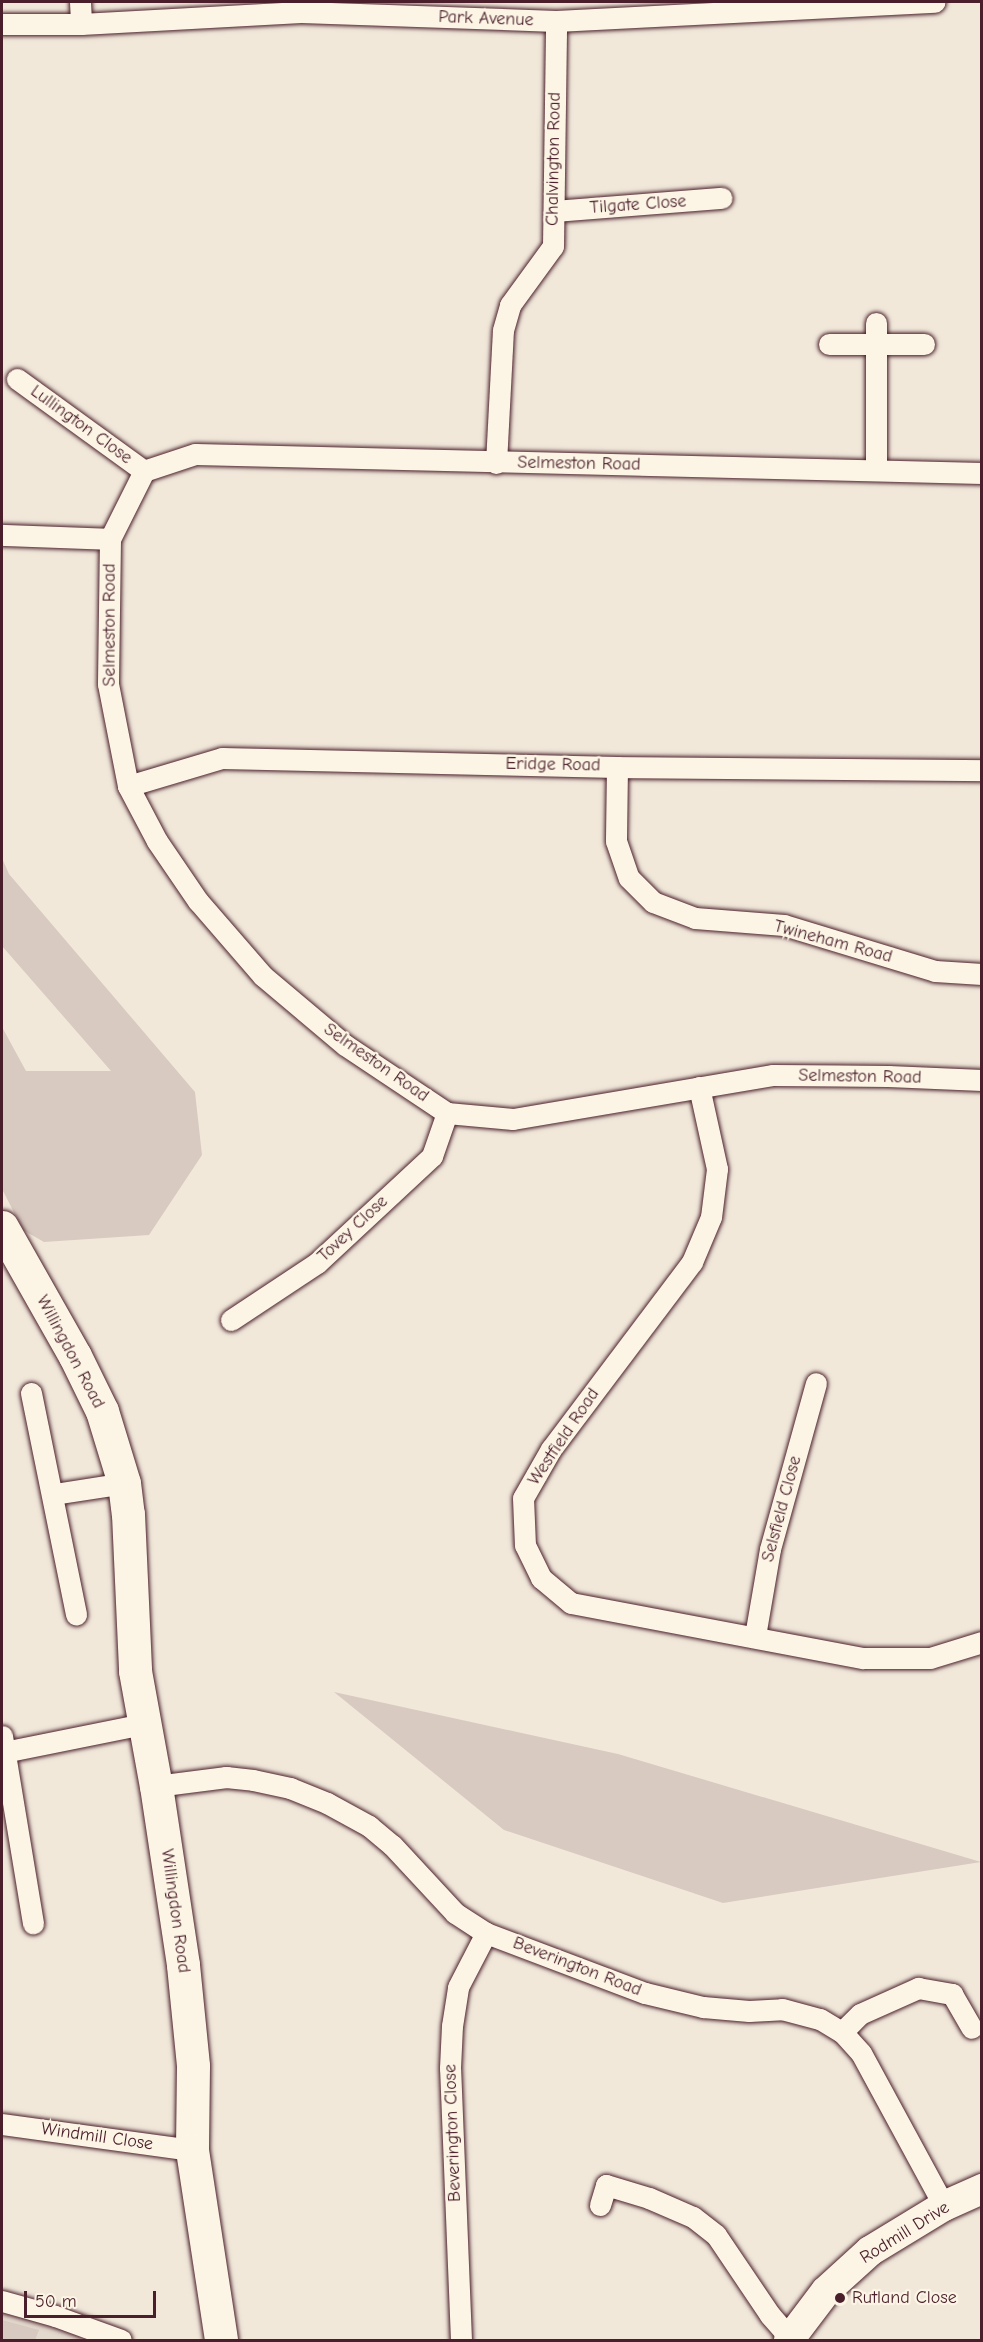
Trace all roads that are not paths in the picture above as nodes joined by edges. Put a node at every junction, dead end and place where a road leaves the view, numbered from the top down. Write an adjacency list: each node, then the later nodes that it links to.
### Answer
1 (80, 2): 5 (street)
2 (935, 2): 3 (street, Park Avenue)
3 (556, 21): 5 (street, Park Avenue); 7 (street, Chalvington Road)
4 (2, 24): 5 (street, Park Avenue)
5 (81, 24)
6 (721, 198): 7 (street, Tilgate Close)
7 (555, 211): 13 (street, Chalvington Road)
8 (876, 323): 11 (street)
9 (829, 344): 11 (street)
10 (924, 344): 11 (street)
11 (876, 345): 14 (street)
12 (17, 379): 15 (street, Lullington Close)
13 (496, 463): 14 (street, Selmeston Road); 15 (street, Selmeston Road)
14 (876, 470): 16 (street, Selmeston Road)
15 (144, 471): 18 (street, Selmeston Road)
16 (981, 473)
17 (2, 535): 18 (street, Selmeston Road)
18 (110, 539): 21 (street, Selmeston Road)
19 (617, 767): 20 (street, Eridge Road); 21 (street, Eridge Road); 22 (street, Twineham Road)
20 (981, 770)
21 (128, 786): 25 (street, Selmeston Road)
22 (981, 974)
23 (981, 1080): 24 (street, Selmeston Road)
24 (699, 1087): 25 (street, Selmeston Road); 33 (street, Westfield Road)
25 (447, 1113): 27 (street, Tovey Close)
26 (2, 1227): 30 (main road, Willingdon Road)
27 (231, 1320)
28 (816, 1383): 33 (street, Selsfield Close)
29 (31, 1393): 31 (street)
30 (124, 1483): 31 (street); 35 (main road, Willingdon Road)
31 (54, 1494): 32 (street)
32 (76, 1614)
33 (754, 1636): 34 (street, Westfield Road)
34 (981, 1642)
35 (143, 1724): 36 (street); 37 (main road, Willingdon Road)
36 (3, 1744): 38 (street)
37 (156, 1786): 39 (street, Beverington Road); 43 (main road, Willingdon Road)
38 (33, 1923)
39 (486, 1933): 41 (street, Beverington Road); 51 (street, Beverington Close)
40 (972, 2028): 41 (street)
41 (842, 2032): 46 (street, Beverington Road)
42 (2, 2124): 43 (street, Windmill Close)
43 (192, 2150): 50 (main road, Willingdon Road)
44 (981, 2189): 46 (street, Rodmill Drive)
45 (600, 2205): 48 (street)
46 (944, 2206): 48 (street, Rodmill Drive)
47 (2, 2301): 49 (street)
48 (789, 2339)
49 (121, 2340)
50 (221, 2340)
51 (461, 2340)

